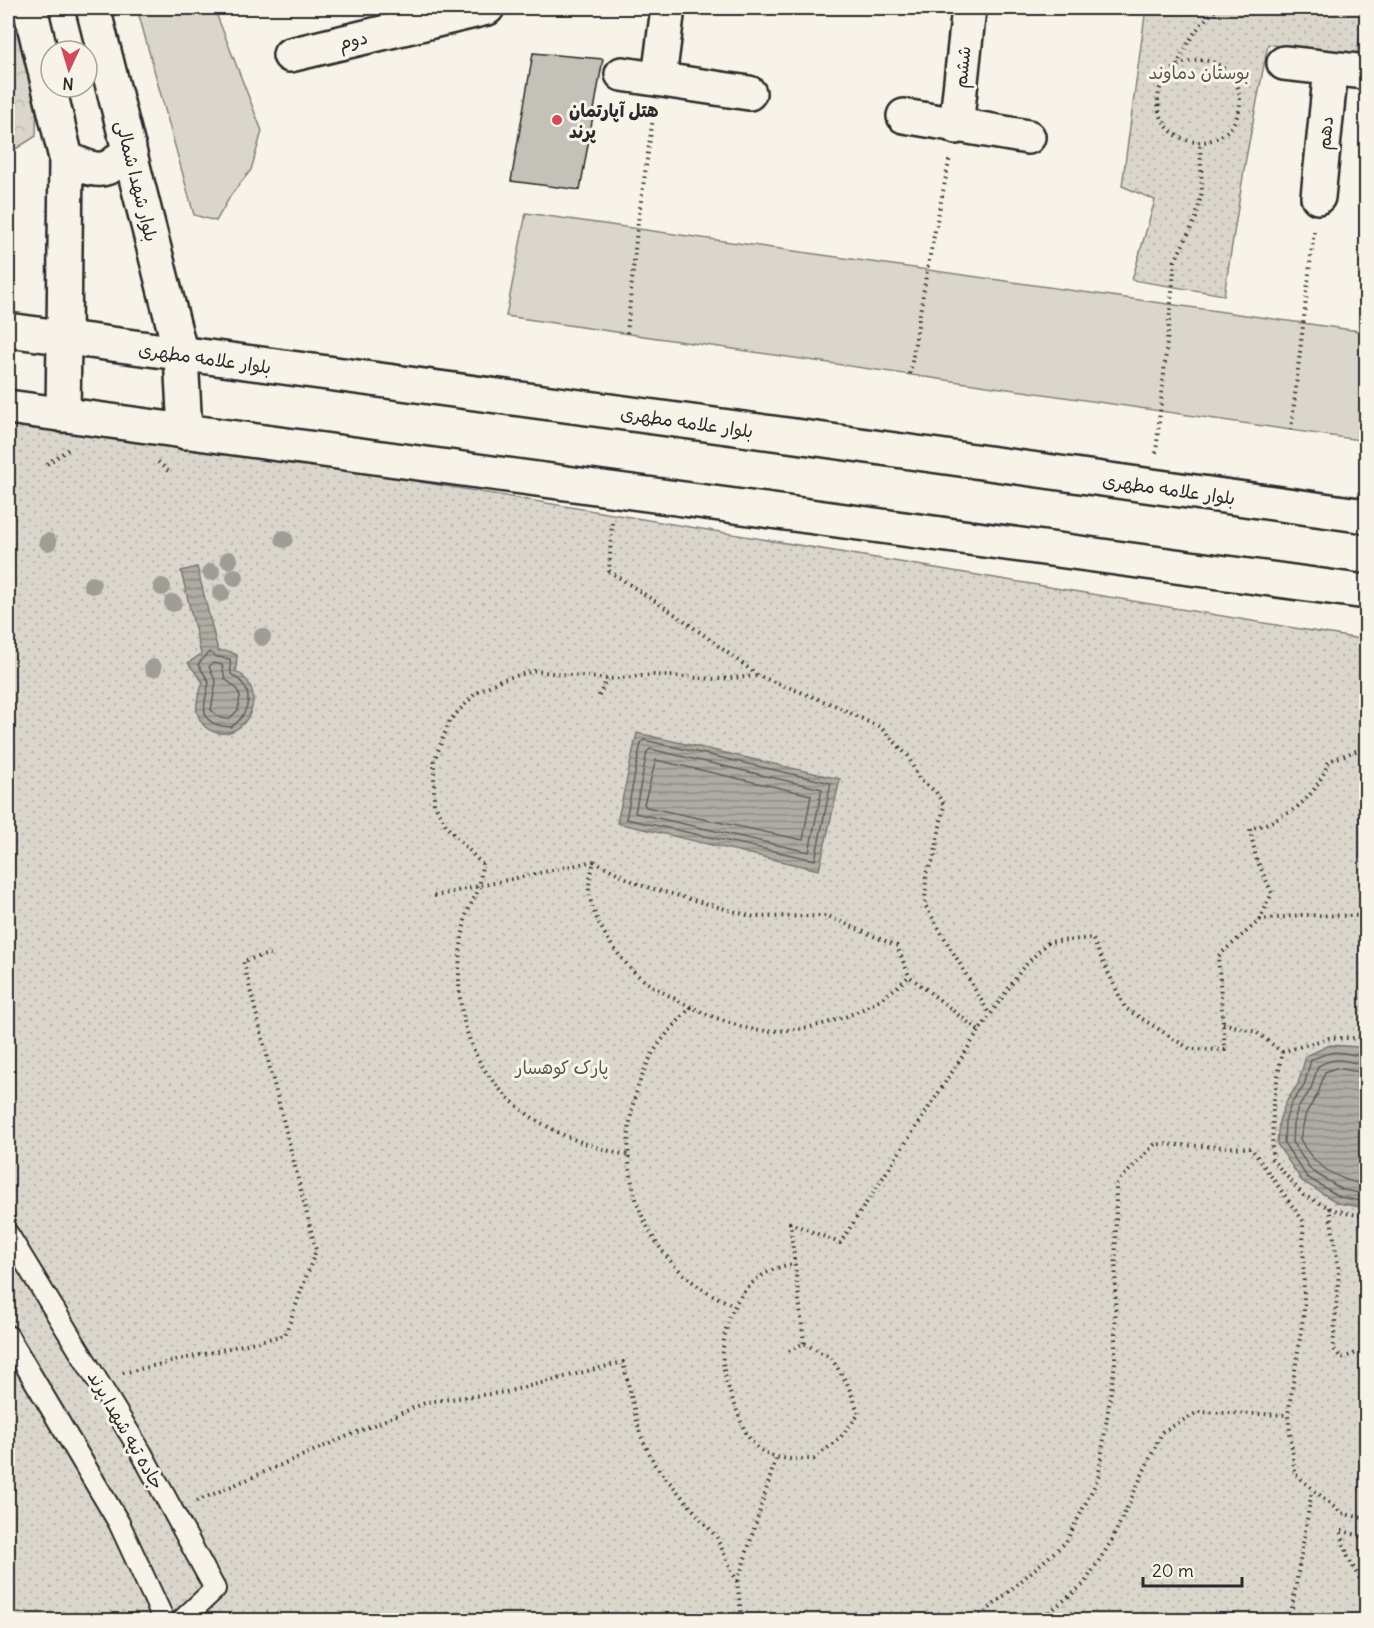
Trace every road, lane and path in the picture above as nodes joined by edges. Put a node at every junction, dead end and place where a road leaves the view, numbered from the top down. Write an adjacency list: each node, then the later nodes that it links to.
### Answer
1 (30, 8): 20 (main road)
2 (93, 8): 19 (main road, بلوار شهدا شمالی)
3 (487, 8): 7 (main road, دوم)
4 (668, 8): 13 (main road)
5 (969, 8): 16 (main road, ششم)
6 (1218, 8): 9 (path)
7 (290, 55)
8 (1284, 63): 10 (main road)
9 (1176, 66): 18 (path); 18 (path)
10 (1332, 68): 11 (main road); 21 (main road, دهم)
11 (1366, 72)
12 (622, 74): 13 (main road)
13 (659, 78): 14 (main road); 24 (path)
14 (749, 93)
15 (903, 116): 16 (main road)
16 (956, 127): 17 (main road); 27 (path)
17 (1028, 137)
18 (1200, 142): 32 (path)
19 (129, 148): 20 (main road); 26 (main road, بلوار شهدا شمالی)
20 (66, 158): 25 (main road)
21 (1318, 197): 30 (path)
22 (8, 202): 23 (path)
23 (11, 331): 25 (main road, بلوار علامه مطهری)
24 (627, 333)
25 (64, 338): 26 (main road, بلوار علامه مطهری); 29 (main road)
26 (181, 355): 31 (main road, بلوار شهدا شمالی); 32 (main road, بلوار علامه مطهری)
27 (910, 374)
28 (8, 407): 29 (main road)
29 (63, 415): 31 (main road)
30 (1291, 430)
31 (185, 432): 33 (main road)
32 (1152, 486): 34 (main road, بلوار علامه مطهری)
33 (615, 489): 35 (main road); 36 (path)
34 (1366, 516)
35 (1366, 592)
36 (759, 675): 37 (path); 48 (path)
37 (606, 679): 38 (path); 41 (path)
38 (599, 696)
39 (1366, 747): 44 (path)
40 (594, 861): 41 (path); 46 (path); 47 (path)
41 (480, 886): 42 (path); 53 (path)
42 (434, 896)
43 (1366, 916): 44 (path)
44 (1260, 920): 50 (path)
45 (273, 953): 63 (path)
46 (909, 976): 47 (path); 49 (path)
47 (691, 1007): 53 (path)
48 (990, 1015): 49 (path); 50 (path)
49 (985, 1022): 57 (path)
50 (1223, 1023): 52 (path)
51 (1366, 1038): 52 (path)
52 (1282, 1052): 54 (path)
53 (627, 1155): 58 (path)
54 (1329, 1208): 55 (path); 61 (path)
55 (1366, 1217)
56 (8, 1234): 63 (lane, جاده تپه شهدا پرند)
57 (795, 1264): 58 (path); 60 (path)
58 (733, 1305): 65 (path)
59 (8, 1336): 72 (lane)
60 (804, 1343): 62 (path); 65 (path)
61 (1366, 1350)
62 (789, 1351)
63 (96, 1379): 67 (lane, جاده تپه شهدا پرند)
64 (1288, 1415): 66 (path); 75 (path); 76 (path)
65 (776, 1458): 70 (path)
66 (1312, 1489): 68 (path); 77 (path)
67 (173, 1512): 70 (path); 73 (lane, جاده تپه شهدا پرند)
68 (1366, 1519)
69 (1366, 1538): 71 (path)
70 (737, 1582): 74 (path)
71 (1366, 1591)
72 (164, 1620)
73 (182, 1620)
74 (742, 1620)
75 (976, 1620)
76 (1040, 1620)
77 (1290, 1620)

